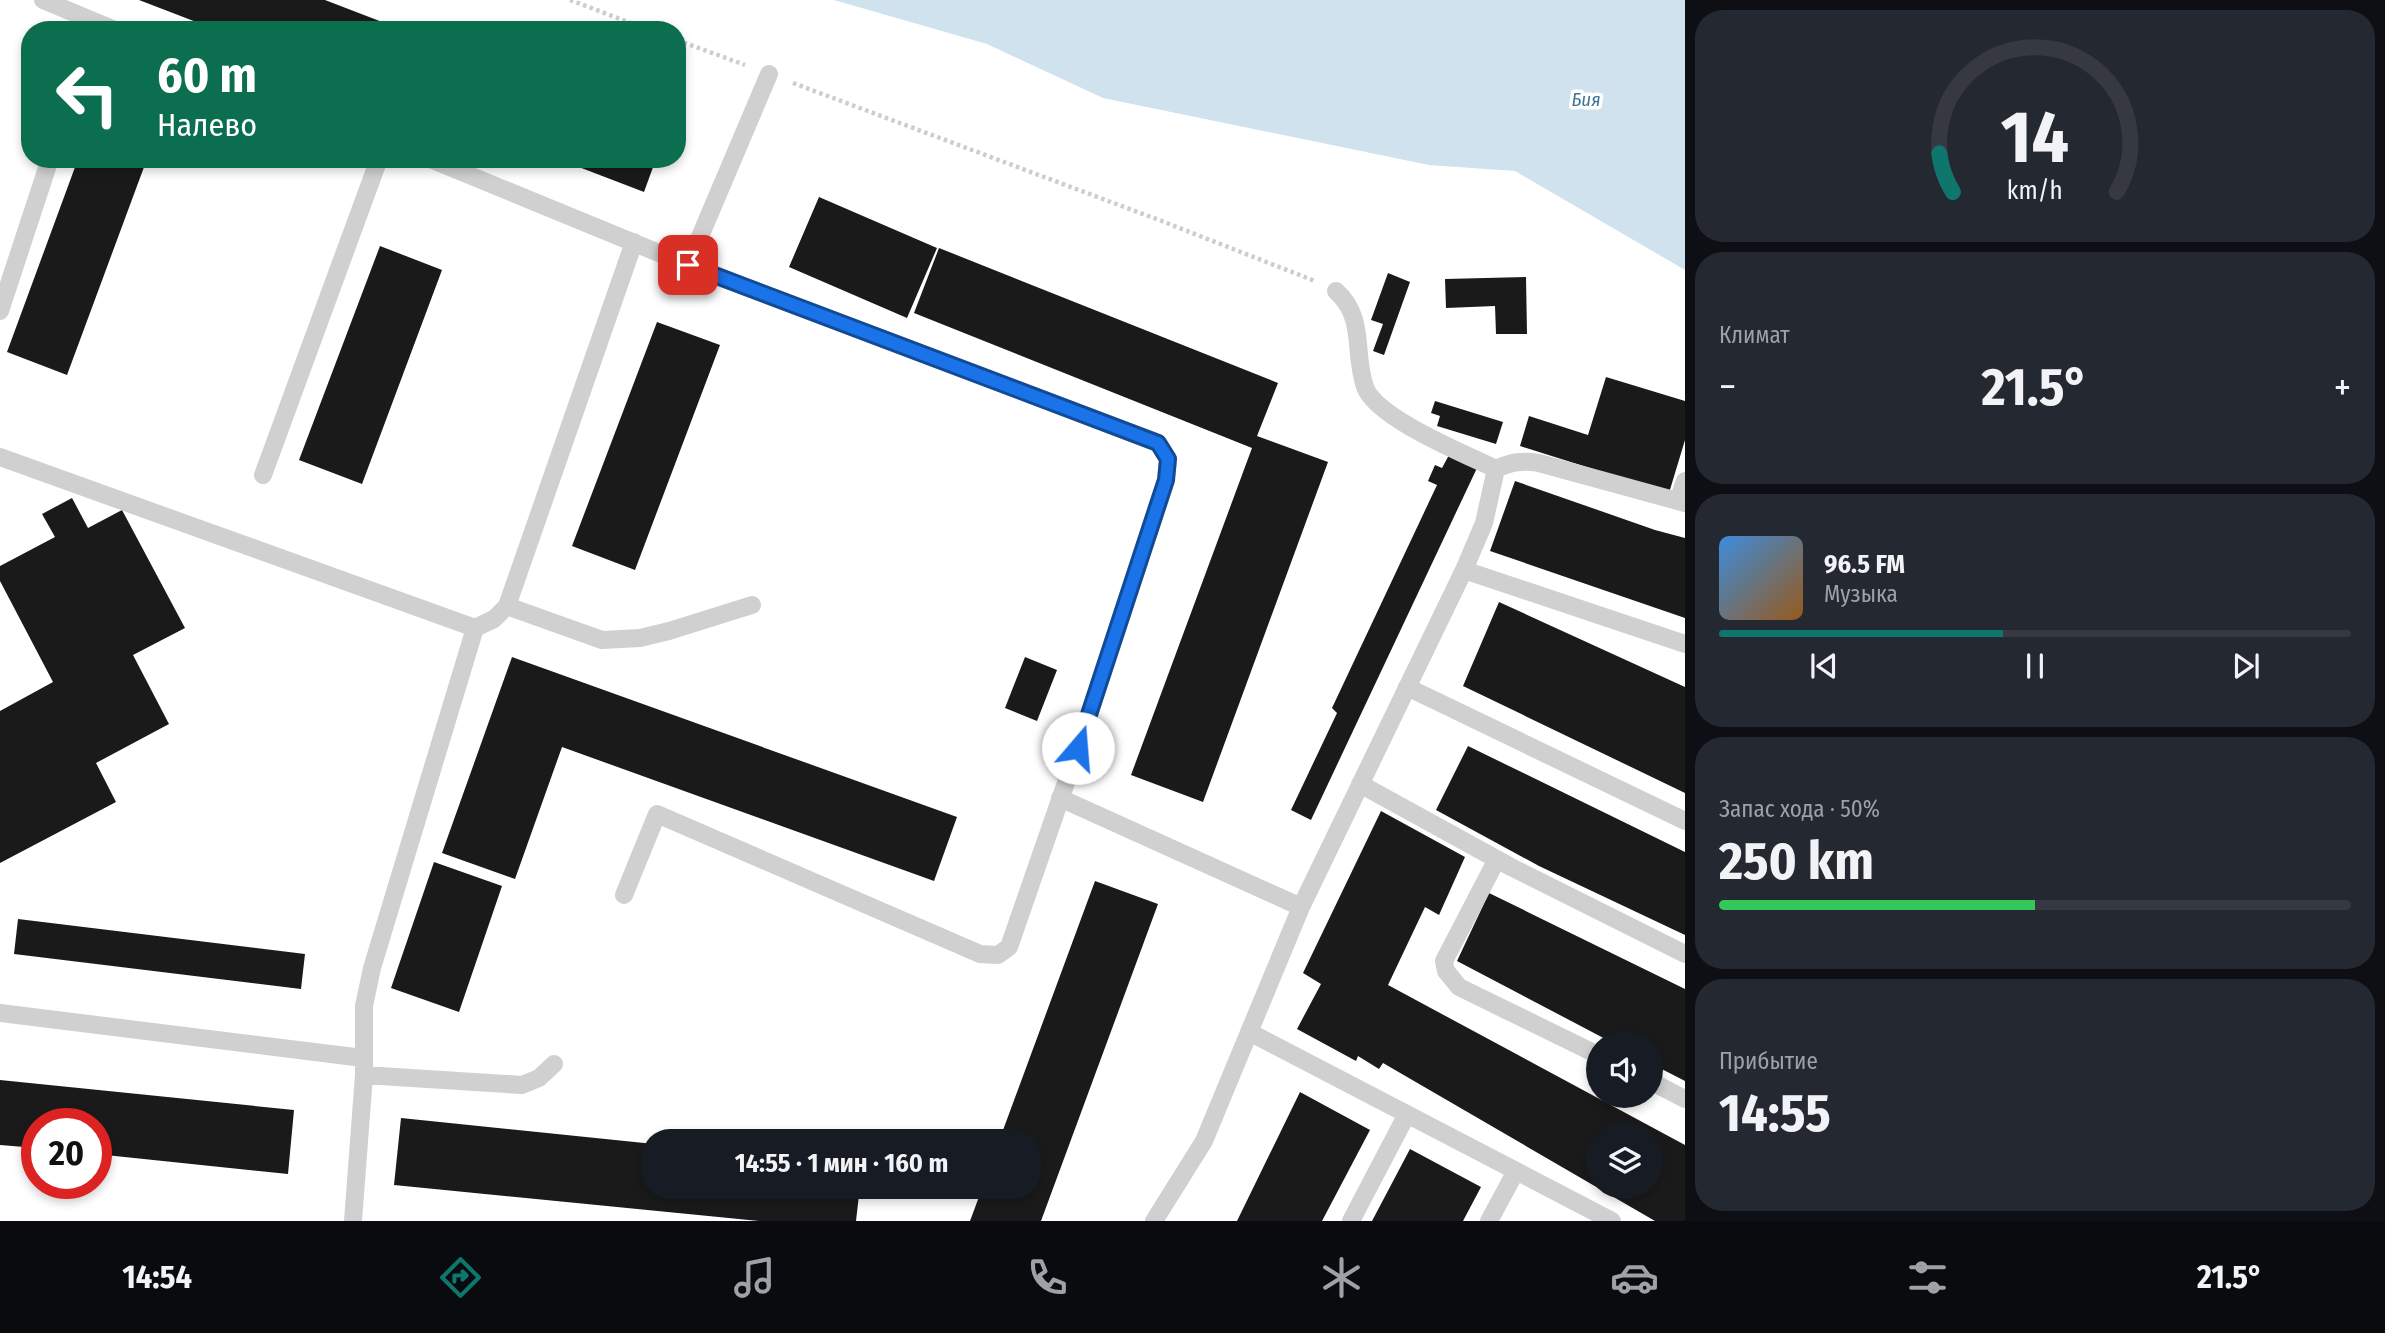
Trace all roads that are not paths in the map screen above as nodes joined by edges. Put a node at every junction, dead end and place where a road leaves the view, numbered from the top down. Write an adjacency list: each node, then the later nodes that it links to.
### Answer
1 (43, 0): 2 (lane)
2 (83, 21)
3 (769, 74): 8 (lane)
4 (47, 168): 10 (lane)
5 (376, 168): 13 (lane)
6 (452, 168): 7 (lane)
7 (634, 242): 8 (lane); 18 (lane)
8 (688, 265): 23 (lane)
9 (1336, 291): 12 (lane)
10 (0, 311)
11 (0, 457): 19 (lane)
12 (1496, 469): 15 (lane); 16 (lane)
13 (263, 475)
14 (1685, 481): 15 (lane)
15 (1682, 502)
16 (1464, 569): 20 (lane); 21 (lane)
17 (752, 605): 18 (lane)
18 (507, 606): 19 (lane)
19 (475, 628): 33 (lane)
20 (1685, 644)
21 (1407, 687): 22 (lane); 24 (lane)
22 (1360, 784): 25 (lane); 27 (lane)
23 (1060, 798): 26 (lane); 27 (lane)
24 (1685, 821)
25 (1497, 859): 28 (lane); 31 (lane)
26 (624, 895)
27 (1301, 907): 30 (lane)
28 (1685, 954)
29 (0, 1013): 33 (lane)
30 (1249, 1032): 36 (lane); 39 (lane)
31 (1586, 1049)
32 (554, 1063): 33 (lane)
33 (364, 1067): 38 (lane)
34 (1663, 1087): 35 (lane)
35 (1685, 1098)
36 (1407, 1114): 37 (lane); 40 (lane)
37 (1516, 1171): 41 (lane); 42 (lane)
38 (354, 1221)
39 (1154, 1221)
40 (1351, 1221)
41 (1489, 1221)
42 (1612, 1221)

